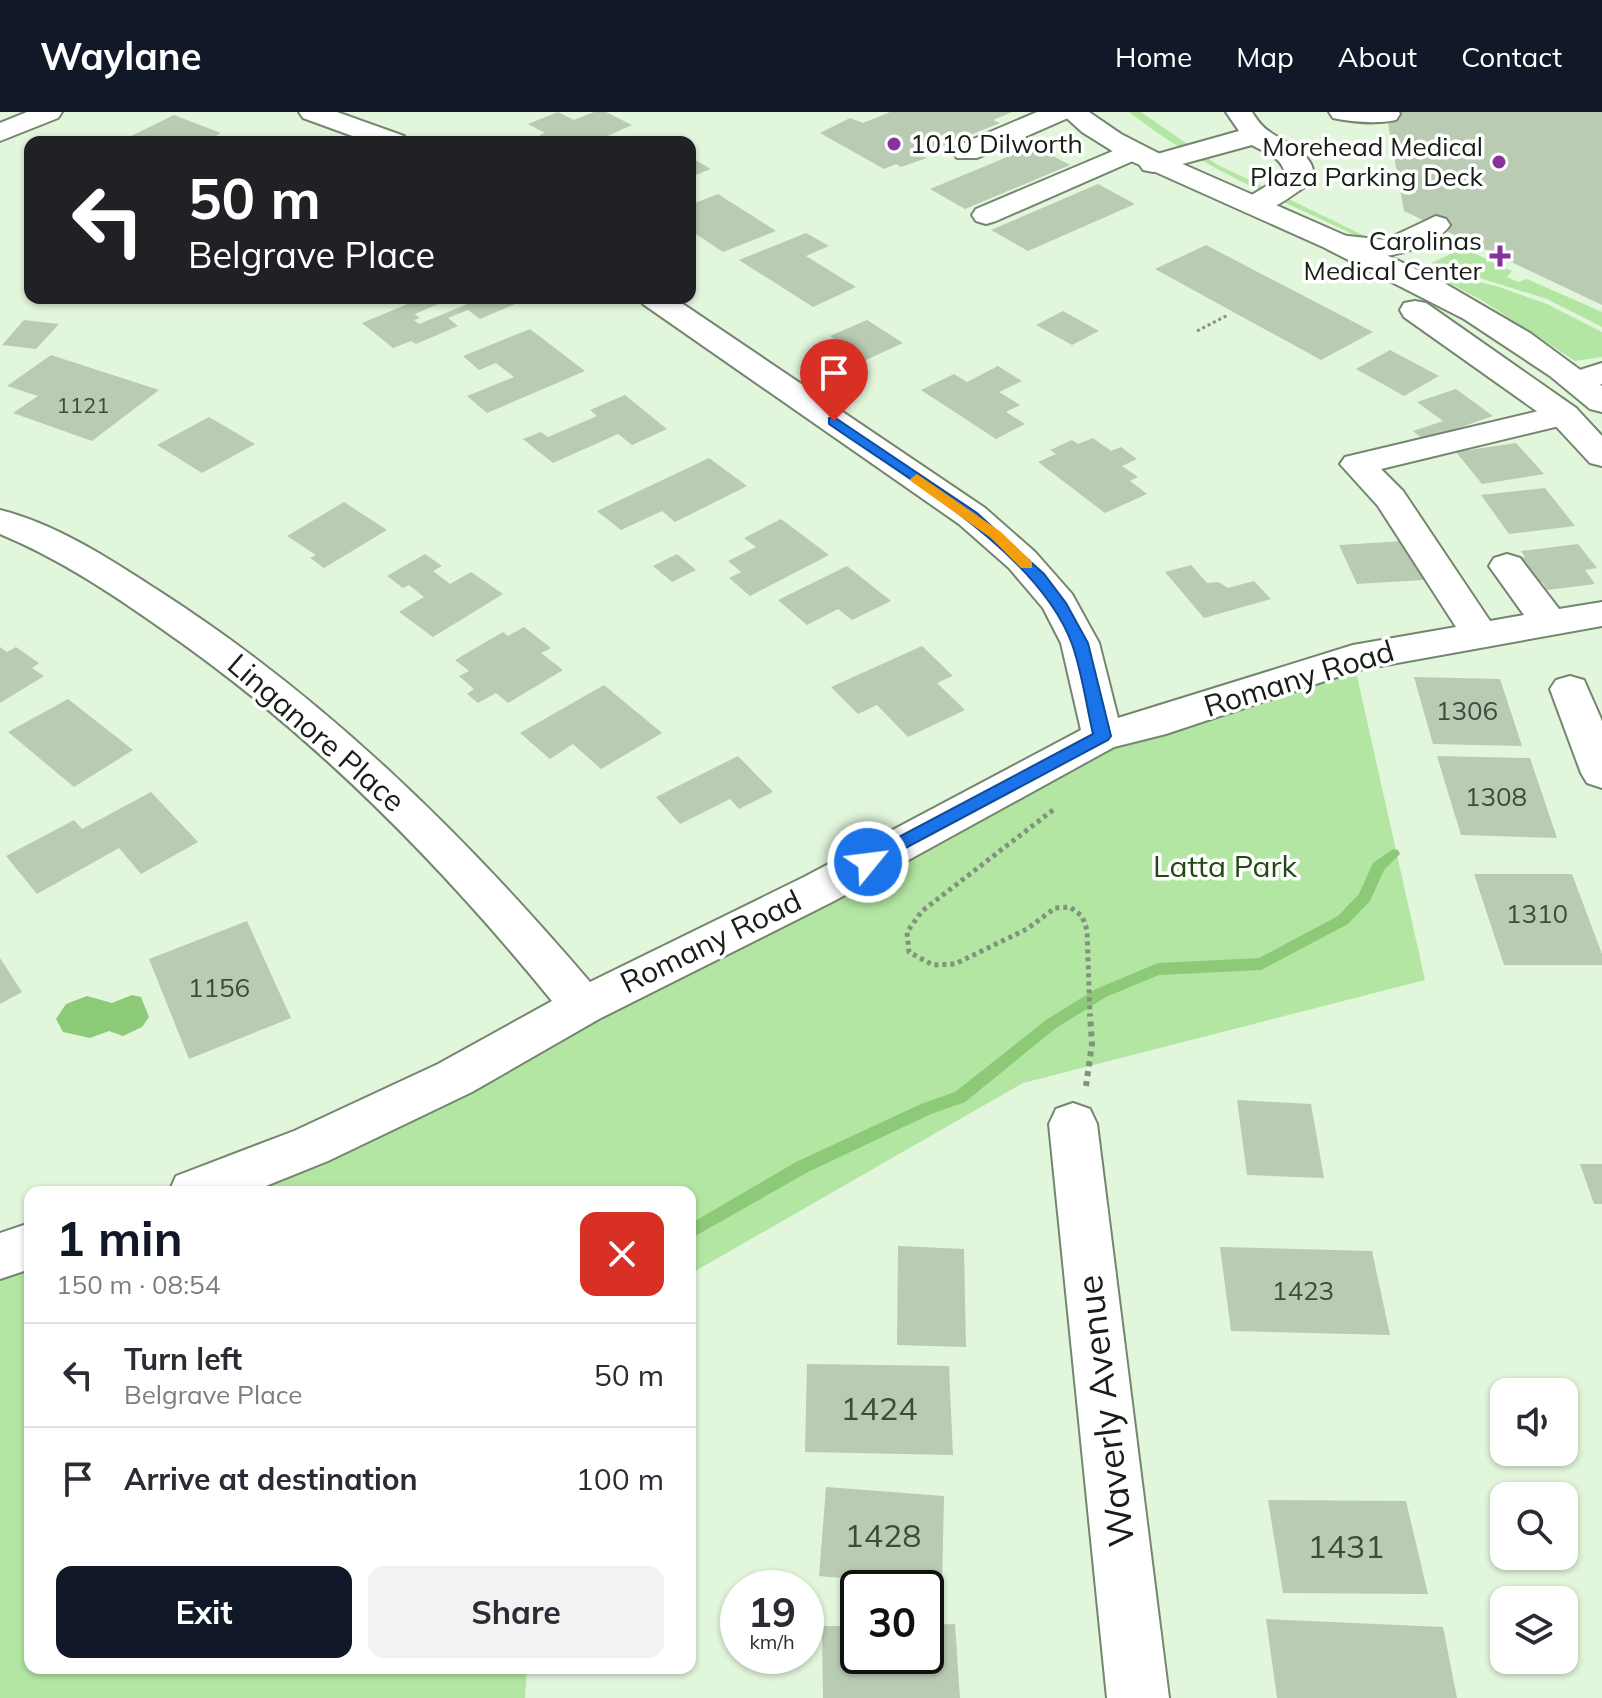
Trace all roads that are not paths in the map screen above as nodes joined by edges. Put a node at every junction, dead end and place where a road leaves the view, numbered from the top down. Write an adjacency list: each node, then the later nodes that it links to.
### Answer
1 (49, 112): 8 (street)
2 (312, 112): 10 (street)
3 (1059, 112): 11 (street)
4 (1073, 112): 12 (street)
5 (1239, 112): 9 (street)
6 (1342, 112): 7 (street)
7 (1387, 114)
8 (0, 133)
9 (1256, 135): 12 (street); 13 (street)
10 (378, 136)
11 (967, 152)
12 (1151, 164): 13 (street); 14 (street); 16 (street); 19 (street)
13 (1255, 205): 15 (street)
14 (986, 215)
15 (1339, 244): 16 (street); 16 (street)
16 (1386, 266): 18 (street)
17 (663, 304): 30 (street)
18 (1590, 377): 20 (street)
19 (1526, 388): 21 (street); 22 (street)
20 (1602, 402)
21 (1564, 415): 23 (street); 28 (street)
22 (1602, 433)
23 (1602, 456)
24 (0, 521): 32 (street, Linganore Place)
25 (1507, 566): 27 (street)
26 (1602, 614): 27 (street, Romany Road)
27 (1549, 623): 28 (street, Romany Road)
28 (1479, 634): 30 (street, Romany Road)
29 (1570, 689): 31 (street)
30 (1102, 736): 32 (street, Romany Road)
31 (1602, 773)
32 (583, 1006): 34 (street, Romany Road)
33 (1073, 1124): 37 (street, Waverly Avenue)
34 (209, 1186)
35 (24, 1248): 36 (street)
36 (0, 1256)
37 (1138, 1698)

